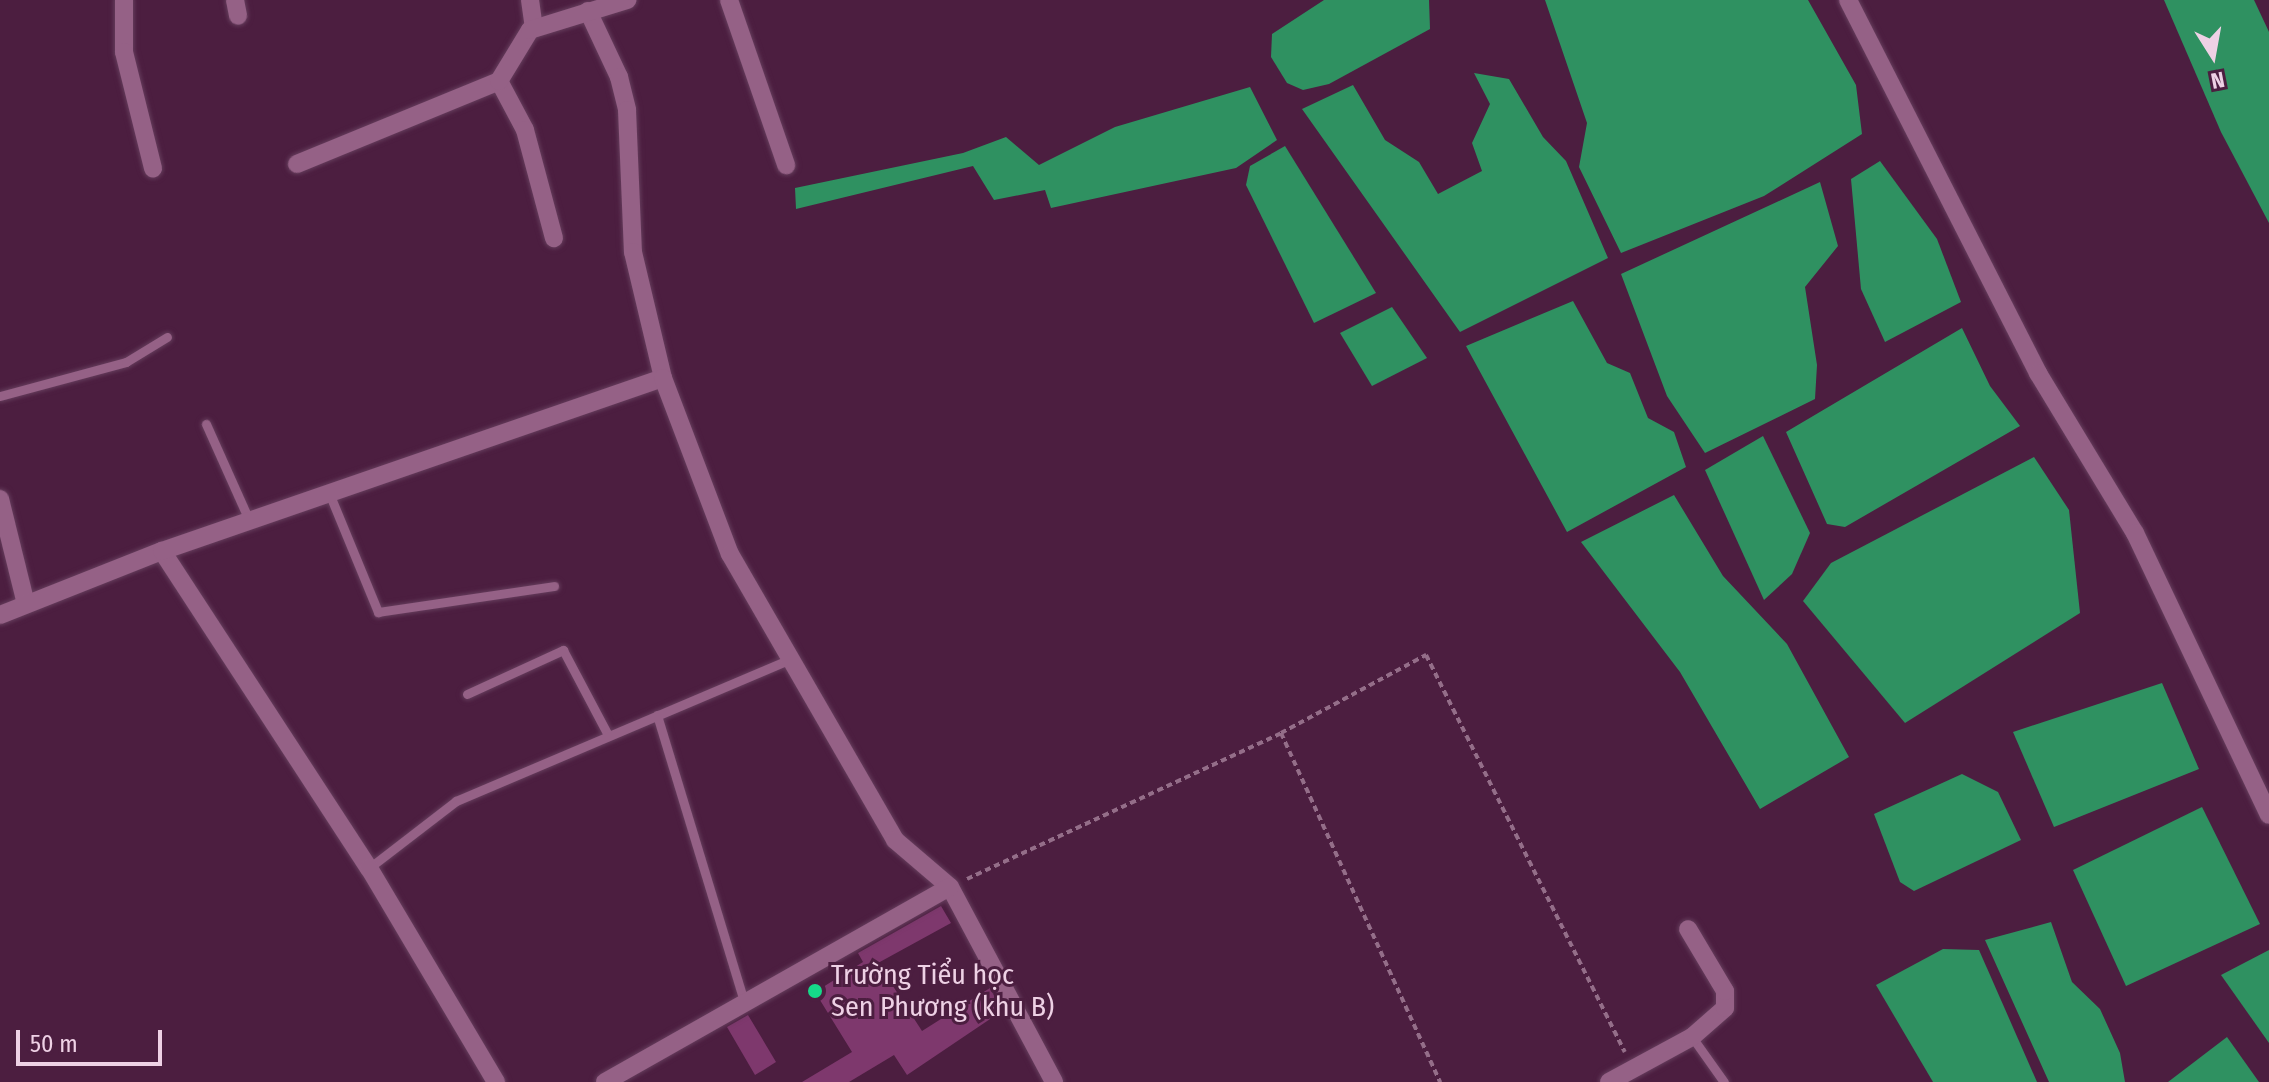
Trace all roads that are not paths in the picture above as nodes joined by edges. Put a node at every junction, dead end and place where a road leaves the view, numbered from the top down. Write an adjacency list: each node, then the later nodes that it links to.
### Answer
1 (124, 0): 11 (street)
2 (530, 0): 7 (street)
3 (627, 0): 6 (street)
4 (729, 0): 10 (street)
5 (1848, 0): 28 (street)
6 (588, 11): 7 (street); 14 (street)
7 (534, 28): 8 (street)
8 (499, 81): 9 (street); 12 (street)
9 (297, 164)
10 (786, 165)
11 (153, 168)
12 (554, 238)
13 (167, 337): 15 (lane)
14 (663, 378): 17 (street); 24 (street)
15 (0, 396)
16 (206, 424): 19 (lane)
17 (329, 493): 19 (street); 21 (lane)
18 (0, 499): 22 (street)
19 (249, 520): 20 (street)
20 (162, 551): 22 (street); 29 (street)
21 (554, 586)
22 (26, 604): 23 (street)
23 (0, 615)
24 (791, 659): 26 (lane); 30 (street)
25 (467, 694): 27 (lane)
26 (657, 715): 27 (lane); 32 (lane)
27 (608, 735): 29 (lane)
28 (2269, 815)
29 (369, 868): 34 (street)
30 (950, 887): 32 (street); 36 (street)
31 (1688, 929): 33 (street)
32 (745, 1004): 35 (street)
33 (1692, 1037): 37 (street); 38 (lane)
34 (496, 1082)
35 (605, 1082)
36 (1054, 1082)
37 (1609, 1082)
38 (1724, 1082)

